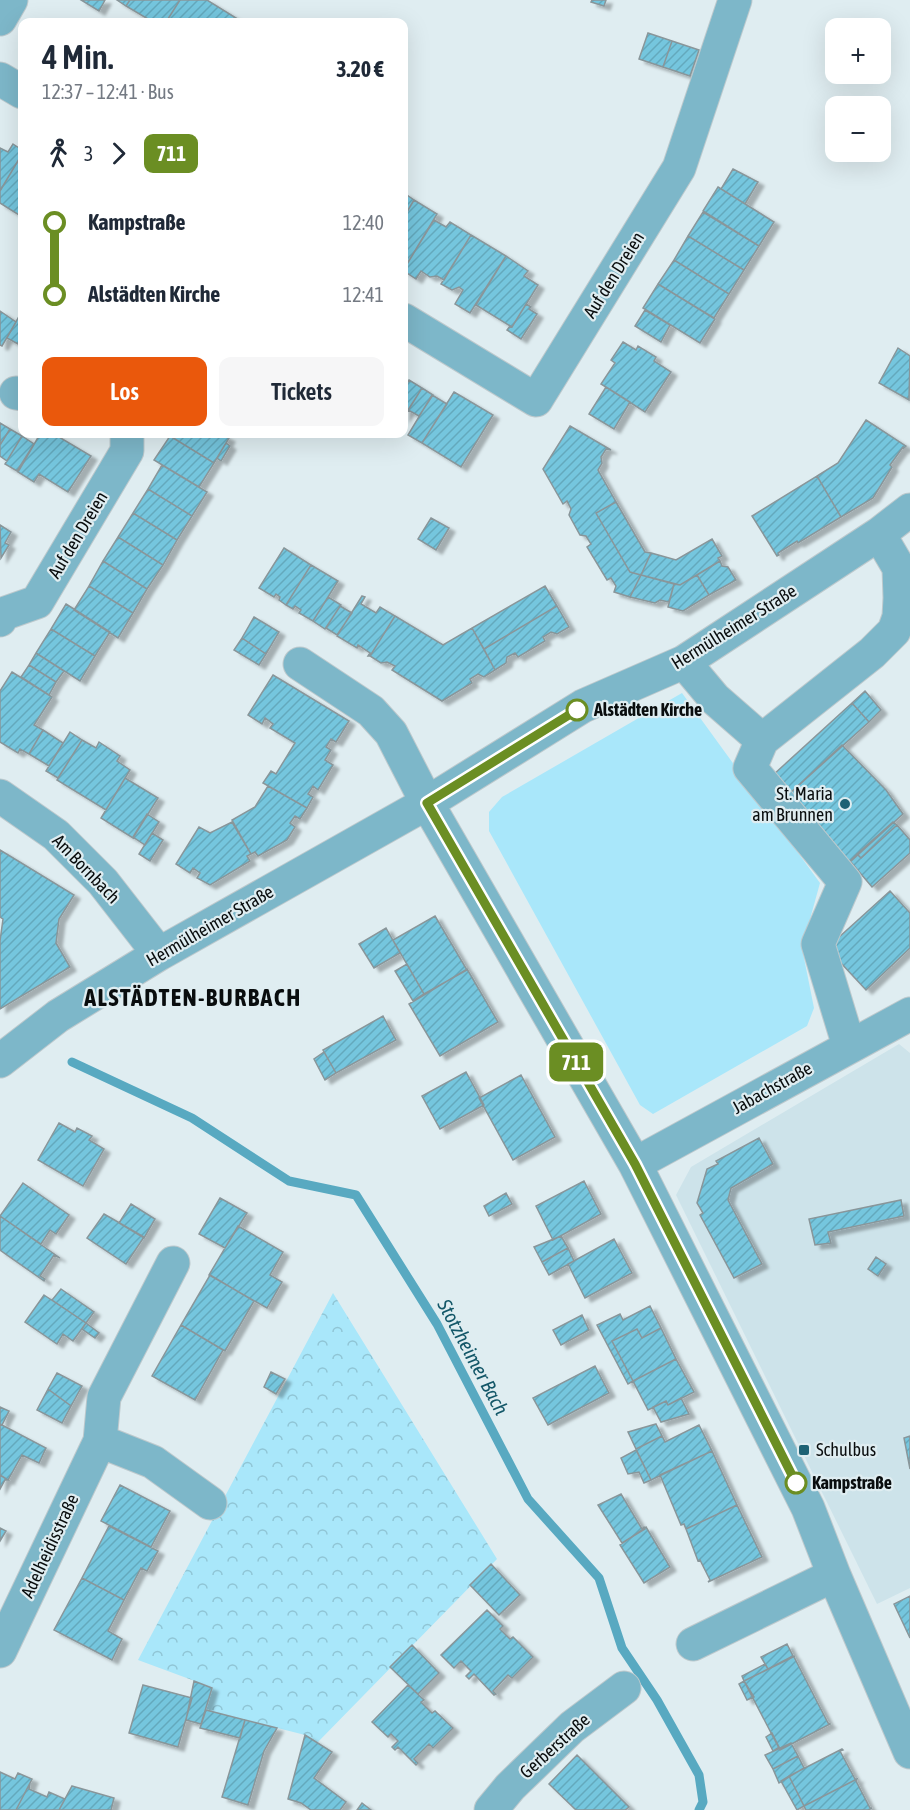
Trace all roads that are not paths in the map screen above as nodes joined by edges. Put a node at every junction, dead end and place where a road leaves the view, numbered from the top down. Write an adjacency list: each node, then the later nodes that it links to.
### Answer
1 (11, 0): 3 (street)
2 (735, 0): 6 (street, Auf den Dreien)
3 (0, 19)
4 (0, 80): 5 (street)
5 (18, 90)
6 (408, 322)
7 (127, 438): 10 (street, Auf den Dreien)
8 (910, 510): 9 (street, Hermülheimer Straße)
9 (879, 534): 11 (street, Hermülheimer Straße); 13 (street)
10 (1, 615)
11 (684, 662): 13 (street); 15 (street, Hermülheimer Straße)
12 (300, 664): 15 (street)
13 (762, 740): 18 (street)
14 (0, 796): 16 (street, Am Bornbach)
15 (427, 803): 16 (street, Hermülheimer Straße); 20 (street)
16 (159, 954): 19 (street, Hermülheimer Straße)
17 (910, 1014): 18 (street, Jabachstraße)
18 (849, 1046): 20 (street, Jabachstraße)
19 (0, 1061)
20 (635, 1164): 24 (street)
21 (173, 1263): 22 (street, Adelheidisstraße)
22 (100, 1441): 23 (street); 26 (street, Adelheidisstraße)
23 (210, 1503)
24 (834, 1575): 25 (street); 28 (street)
25 (693, 1644)
26 (0, 1651)
27 (624, 1689): 29 (street, Gerberstraße)
28 (909, 1749)
29 (490, 1810)

